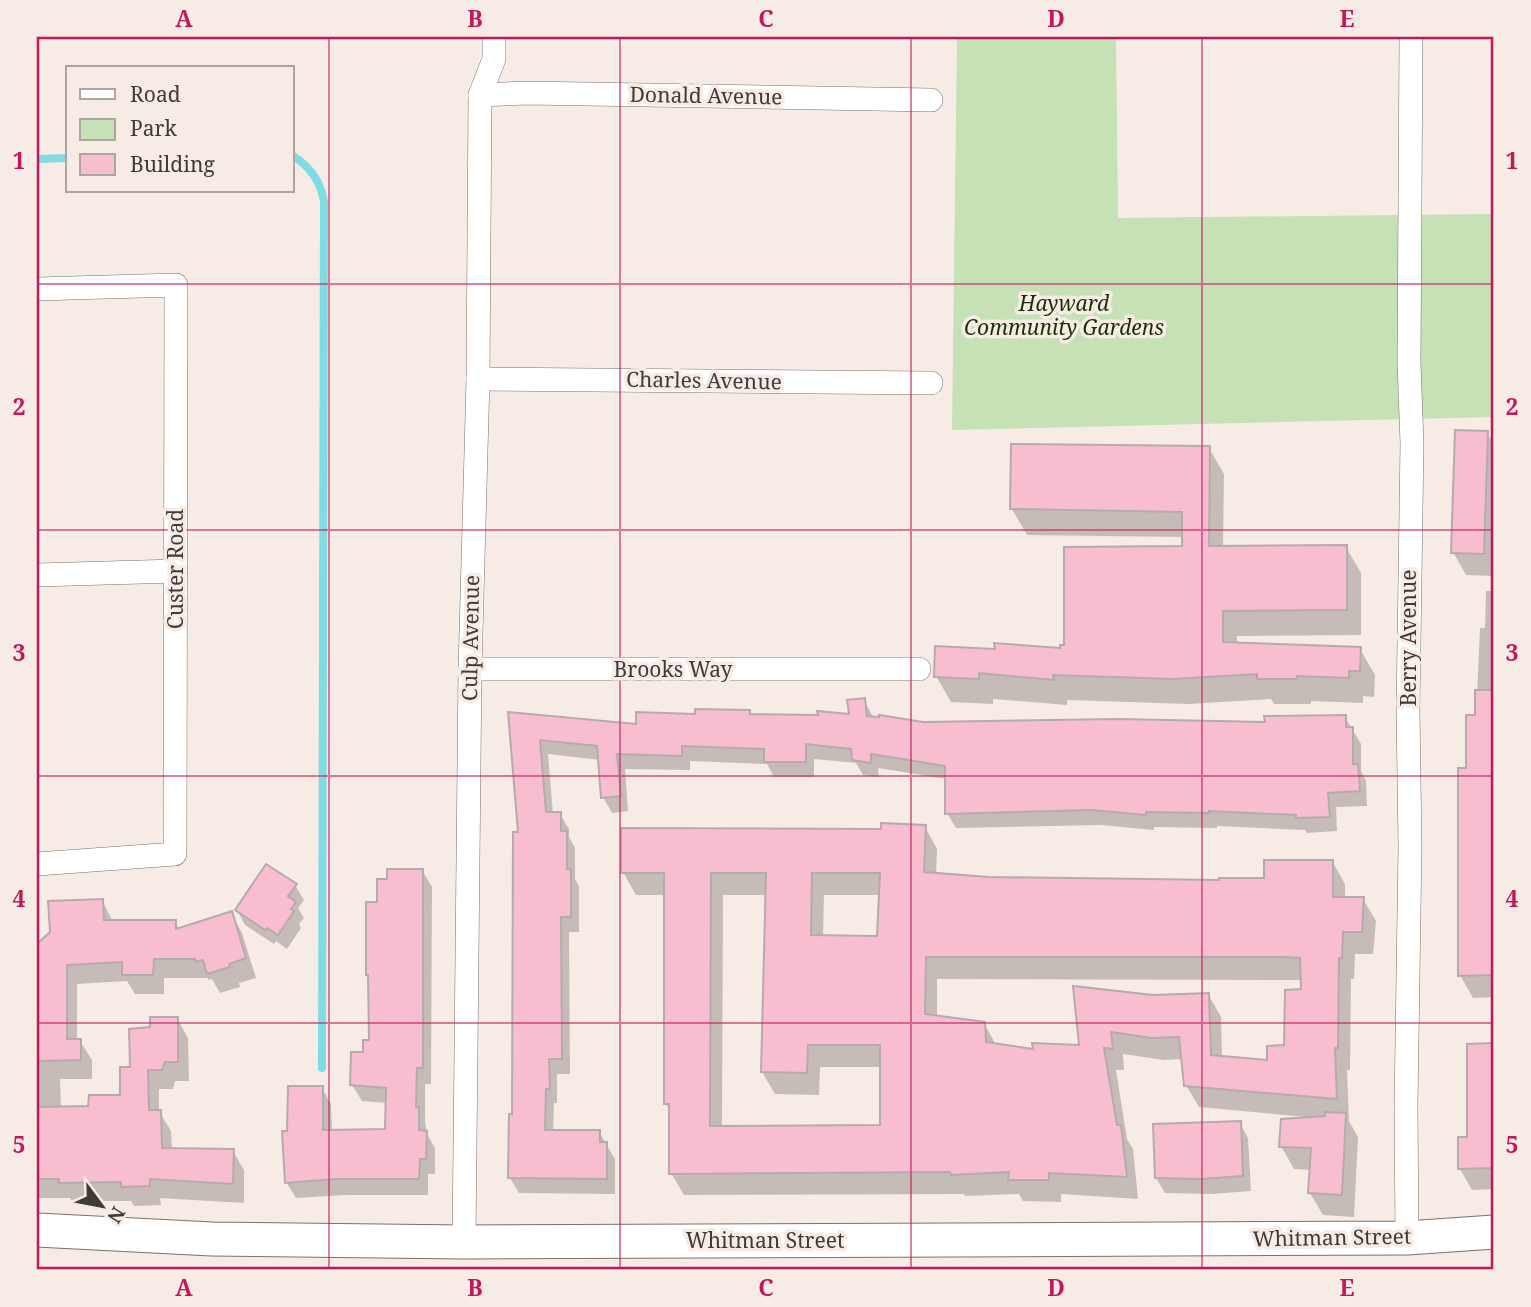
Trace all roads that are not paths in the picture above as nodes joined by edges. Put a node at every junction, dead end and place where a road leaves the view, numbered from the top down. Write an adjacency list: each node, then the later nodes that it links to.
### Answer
1 (494, 37): 3 (street, Culp Avenue)
2 (1411, 37): 15 (street, Berry Avenue)
3 (480, 95): 4 (street, Donald Avenue); 6 (street, Culp Avenue)
4 (932, 100)
5 (37, 289): 8 (street, Custer Road)
6 (478, 379): 7 (street, Charles Avenue); 10 (street, Culp Avenue)
7 (931, 383)
8 (176, 571): 9 (street); 12 (street, Custer Road)
9 (37, 575)
10 (470, 669): 11 (street, Brooks Way); 16 (street, Culp Avenue)
11 (919, 669)
12 (37, 864)
13 (37, 1230): 16 (street, Whitman Street)
14 (1494, 1232): 15 (street, Whitman Street)
15 (1407, 1238): 16 (street, Whitman Street)
16 (464, 1242)

